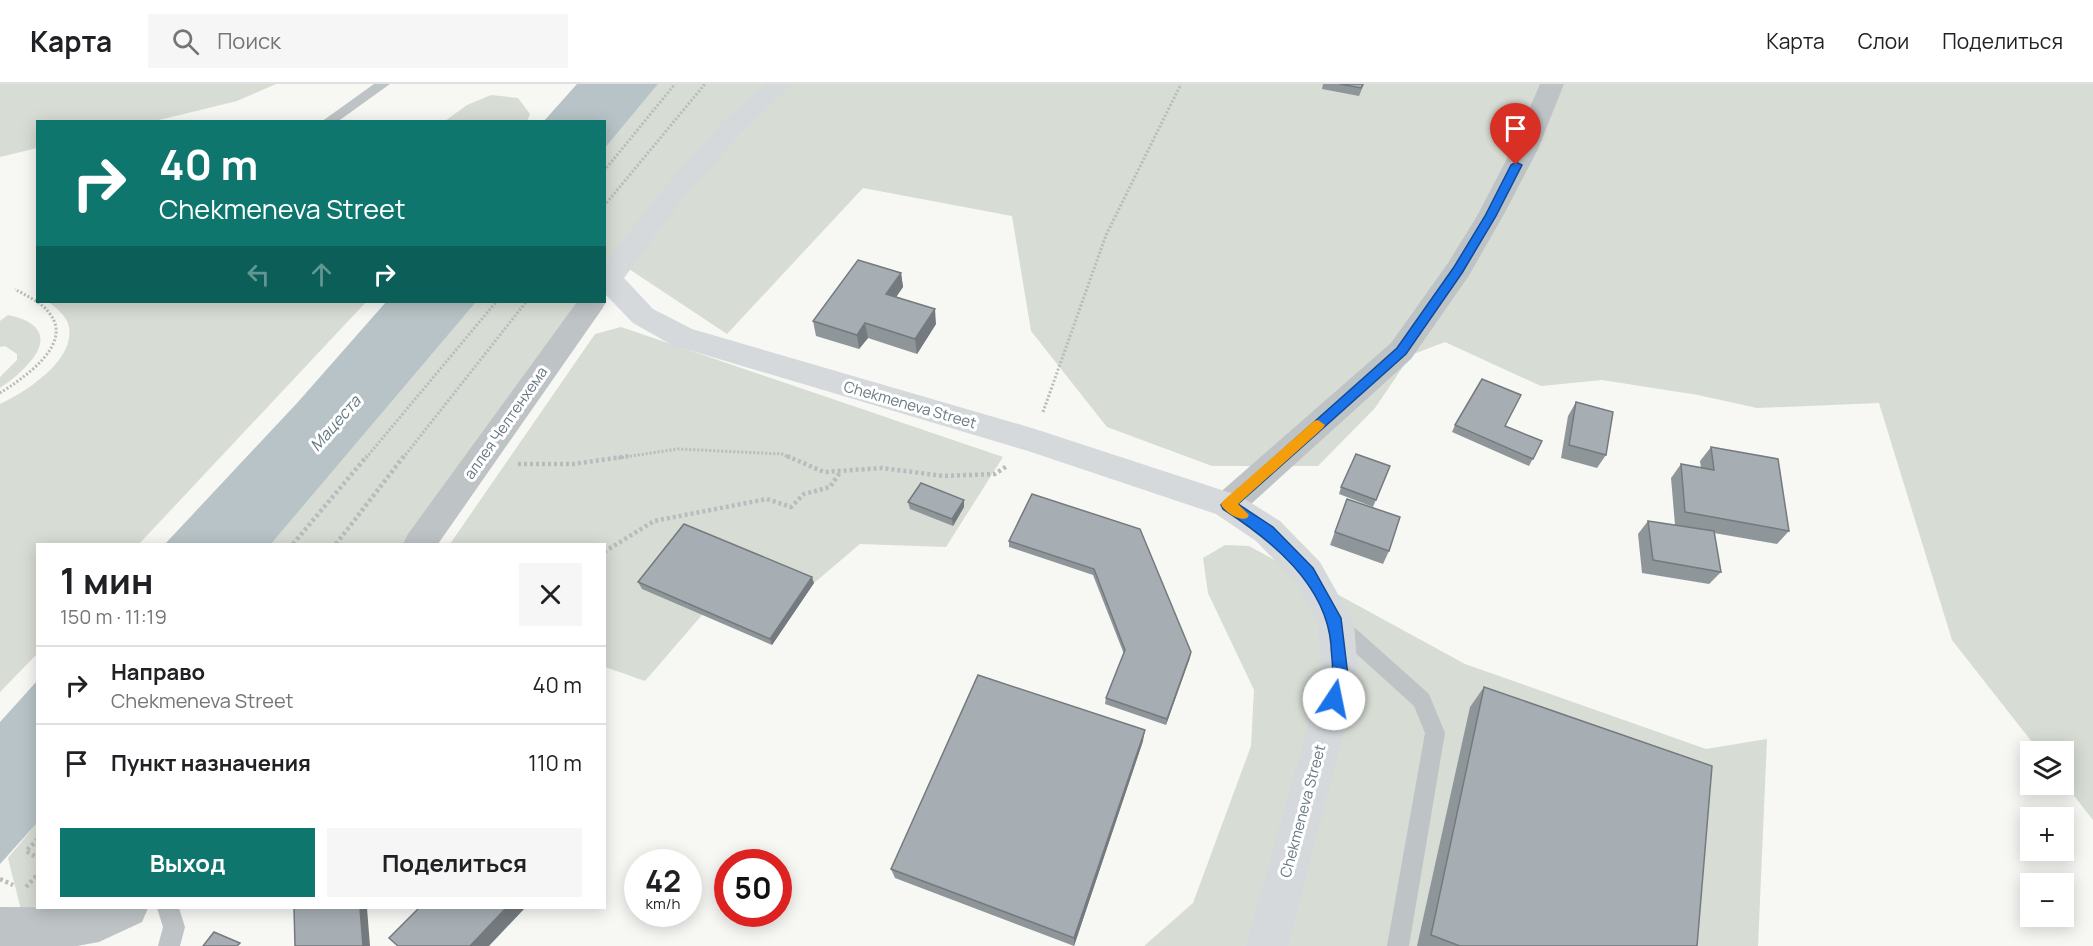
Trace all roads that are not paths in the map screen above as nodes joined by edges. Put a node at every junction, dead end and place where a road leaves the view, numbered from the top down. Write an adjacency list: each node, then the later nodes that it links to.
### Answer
1 (383, 84): 4 (lane)
2 (780, 84): 5 (main road, аллея Челтенхема)
3 (1552, 84): 8 (street)
4 (330, 120)
5 (606, 283)
6 (606, 291): 8 (main road, Chekmeneva Street)
7 (591, 303): 9 (street, аллея Челтенхема)
8 (1228, 505): 10 (main road, Chekmeneva Street)
9 (421, 543)
10 (1336, 623): 16 (main road, Chekmeneva Street); 17 (lane)
11 (126, 909): 14 (street)
12 (169, 909): 15 (lane)
13 (0, 928): 14 (street)
14 (38, 938)
15 (169, 946)
16 (1267, 946)
17 (1398, 946)

